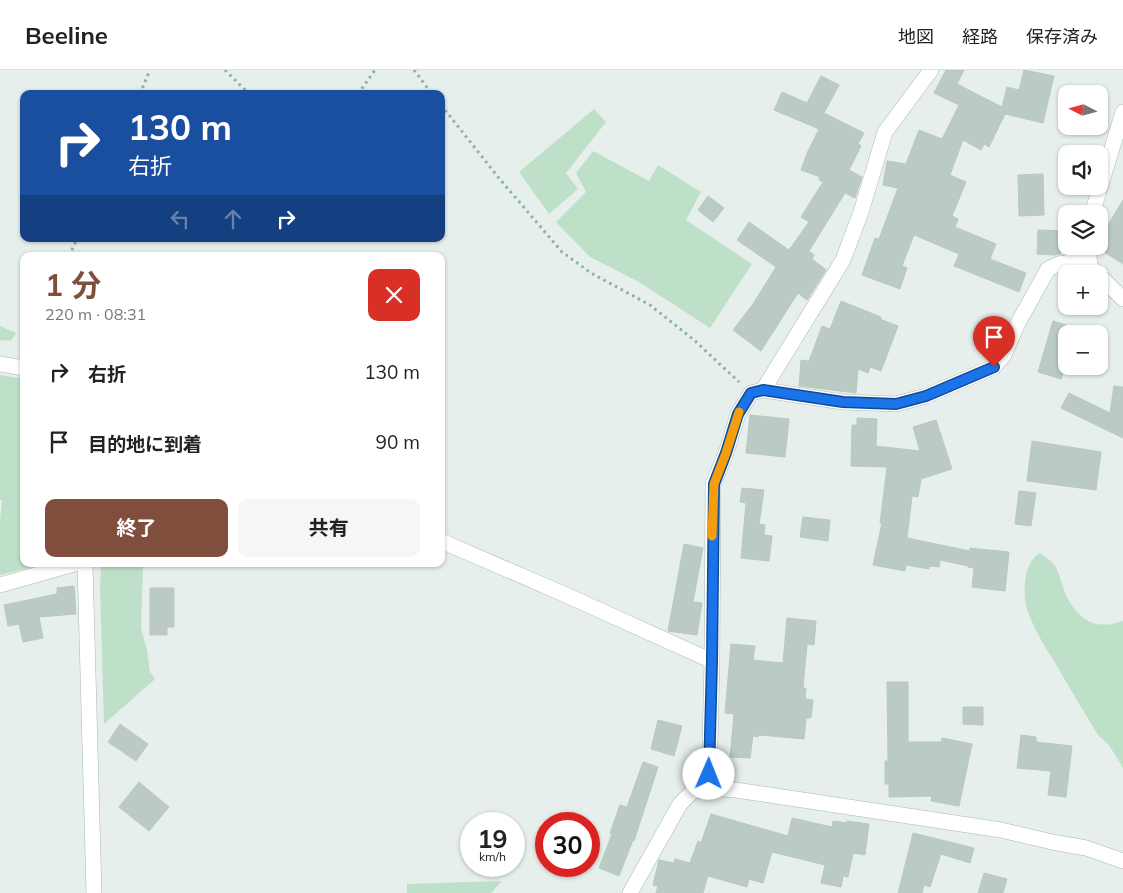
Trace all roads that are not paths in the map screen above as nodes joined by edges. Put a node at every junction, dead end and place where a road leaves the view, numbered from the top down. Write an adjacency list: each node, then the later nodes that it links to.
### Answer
1 (931, 70): 9 (street)
2 (1123, 112): 3 (street)
3 (1095, 205)
4 (1084, 265): 9 (street)
5 (1108, 284): 6 (street)
6 (1123, 299)
7 (0, 364): 8 (street)
8 (20, 367)
9 (757, 392): 14 (street)
10 (445, 542): 14 (street)
11 (63, 567): 13 (street)
12 (85, 567): 17 (street)
13 (0, 585)
14 (712, 661): 15 (street)
15 (709, 788): 16 (street); 18 (street)
16 (1123, 861)
17 (94, 893)
18 (630, 893)

